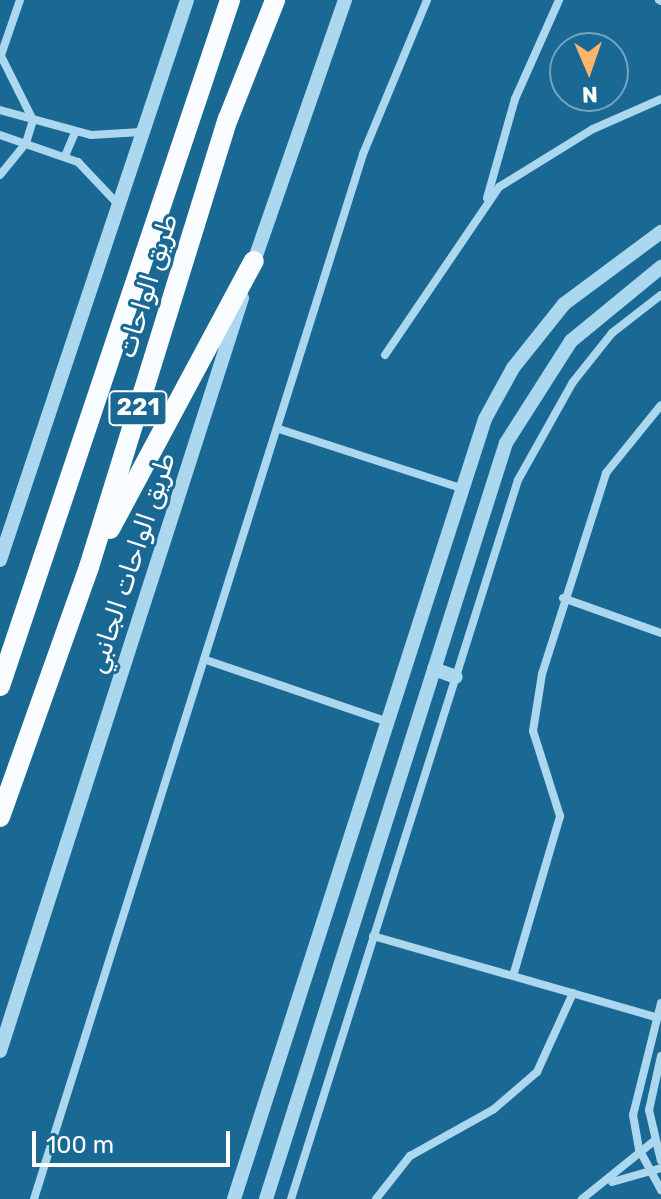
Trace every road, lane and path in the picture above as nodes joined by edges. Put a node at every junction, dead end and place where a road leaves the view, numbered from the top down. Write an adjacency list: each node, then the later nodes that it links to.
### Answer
1 (20, 0): 8 (street)
2 (187, 0): 13 (street)
3 (230, 0): 35 (highway, طريق الواحات / 221)
4 (275, 0): 29 (highway, طريق الواحات / 221)
5 (345, 0): 21 (street, طريق الواحات الجانبي)
6 (427, 0): 26 (street)
7 (559, 0): 18 (street)
8 (1, 57): 11 (street)
9 (661, 99): 18 (street)
10 (0, 110): 11 (street)
11 (33, 120): 12 (street); 15 (street)
12 (75, 132): 13 (street); 16 (street)
13 (141, 132): 19 (street)
14 (0, 135): 15 (street)
15 (26, 143): 16 (street); 17 (street)
16 (65, 156): 19 (street)
17 (0, 175)
18 (486, 201): 24 (street)
19 (116, 202): 28 (street)
20 (661, 232): 27 (street)
21 (254, 261): 29 (highway); 43 (street, طريق الواحات الجانبي)
22 (661, 267): 33 (street)
23 (661, 295): 34 (street)
24 (385, 355)
25 (661, 405): 30 (street)
26 (279, 429): 27 (street); 32 (street)
27 (461, 488): 36 (street)
28 (0, 560)
29 (89, 567): 37 (highway, طريق الواحات / 221)
30 (563, 598): 31 (street); 39 (street)
31 (661, 633)
32 (206, 660): 36 (street); 52 (street)
33 (434, 669): 34 (street); 54 (street)
34 (456, 677): 38 (street)
35 (0, 686)
36 (388, 722): 53 (street)
37 (0, 817)
38 (373, 936): 39 (street); 55 (street)
39 (513, 976): 40 (street)
40 (573, 993): 42 (street); 56 (street)
41 (661, 1003): 42 (street)
42 (656, 1017): 46 (street)
43 (0, 1051)
44 (661, 1056): 45 (street)
45 (653, 1142): 46 (street); 47 (street)
46 (639, 1149): 49 (street); 50 (street)
47 (661, 1161)
48 (661, 1168): 49 (street)
49 (652, 1174): 50 (street); 51 (street)
50 (611, 1182): 57 (street)
51 (661, 1190)
52 (34, 1199)
53 (234, 1199)
54 (266, 1199)
55 (291, 1199)
56 (376, 1199)
57 (582, 1199)

